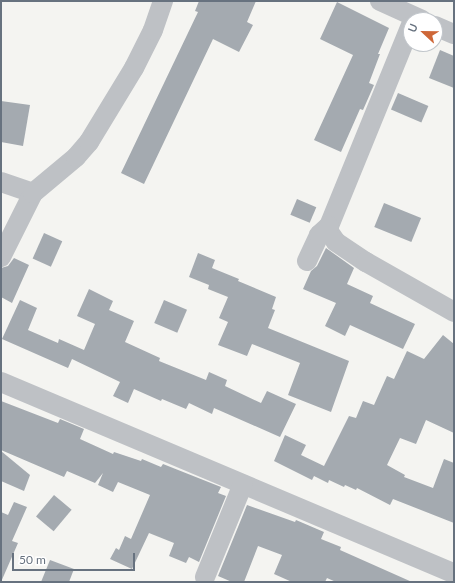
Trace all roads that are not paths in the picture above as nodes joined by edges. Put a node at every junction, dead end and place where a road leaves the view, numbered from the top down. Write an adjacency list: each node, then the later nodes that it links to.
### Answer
1 (163, 1): 8 (street)
2 (380, 1): 3 (street)
3 (403, 13)
4 (443, 29): 5 (street)
5 (454, 34)
6 (403, 49): 9 (street)
7 (1, 182): 8 (street)
8 (32, 193): 10 (street)
9 (329, 226): 11 (street); 12 (street)
10 (1, 257)
11 (306, 261)
12 (454, 312)
13 (1, 382): 14 (street)
14 (242, 484): 15 (street); 16 (street)
15 (454, 573)
16 (205, 577)

